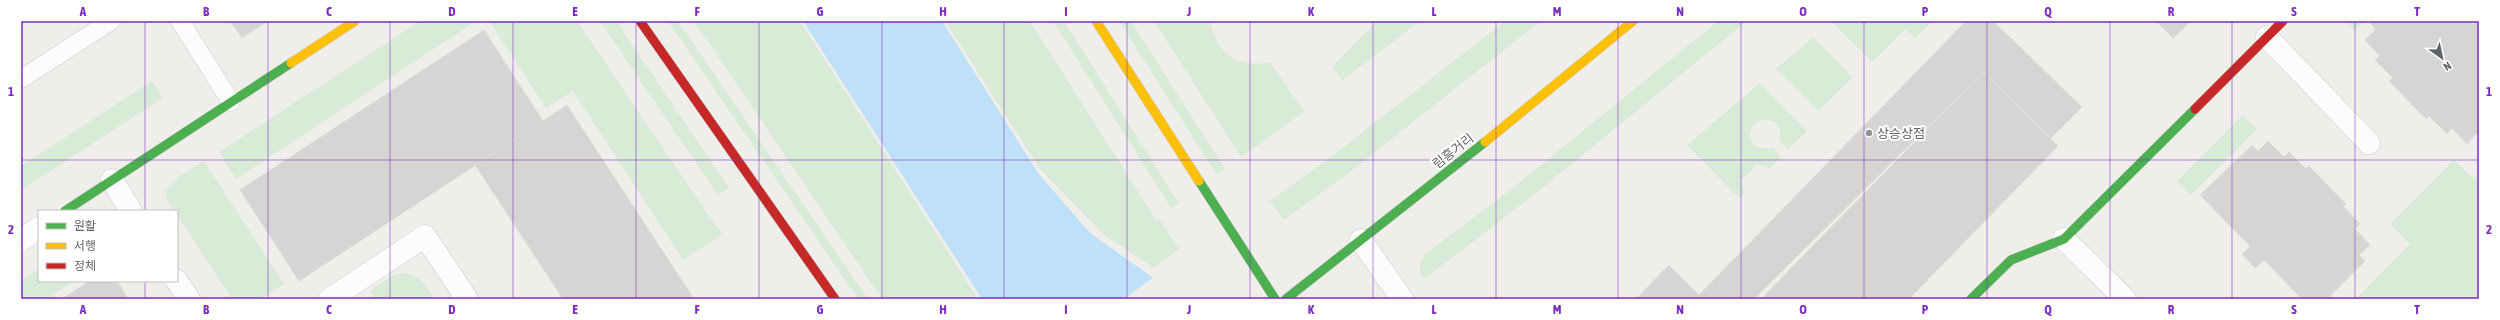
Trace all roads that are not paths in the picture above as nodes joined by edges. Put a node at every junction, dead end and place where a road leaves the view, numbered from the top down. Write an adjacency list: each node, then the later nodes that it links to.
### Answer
1 (111, 21): 9 (lane)
2 (180, 21): 10 (lane)
3 (355, 21): 10 (street)
4 (640, 21): 23 (street)
5 (1096, 21): 24 (street)
6 (1633, 21): 18 (street, 림흥거리)
7 (2283, 21): 8 (street)
8 (2267, 37): 11 (street); 16 (street)
9 (21, 79)
10 (231, 102): 12 (street)
11 (2369, 143)
12 (112, 180): 13 (street); 14 (street)
13 (67, 210)
14 (130, 210)
15 (38, 229): 17 (street)
16 (2064, 239): 27 (street); 28 (street)
17 (21, 240)
18 (1361, 240): 25 (street, 림흥거리); 26 (street)
19 (178, 282): 20 (street)
20 (189, 299)
21 (330, 299): 22 (street)
22 (467, 299)
23 (835, 299)
24 (1274, 299)
25 (1286, 299)
26 (1402, 299)
27 (1971, 299)
28 (2125, 299)

